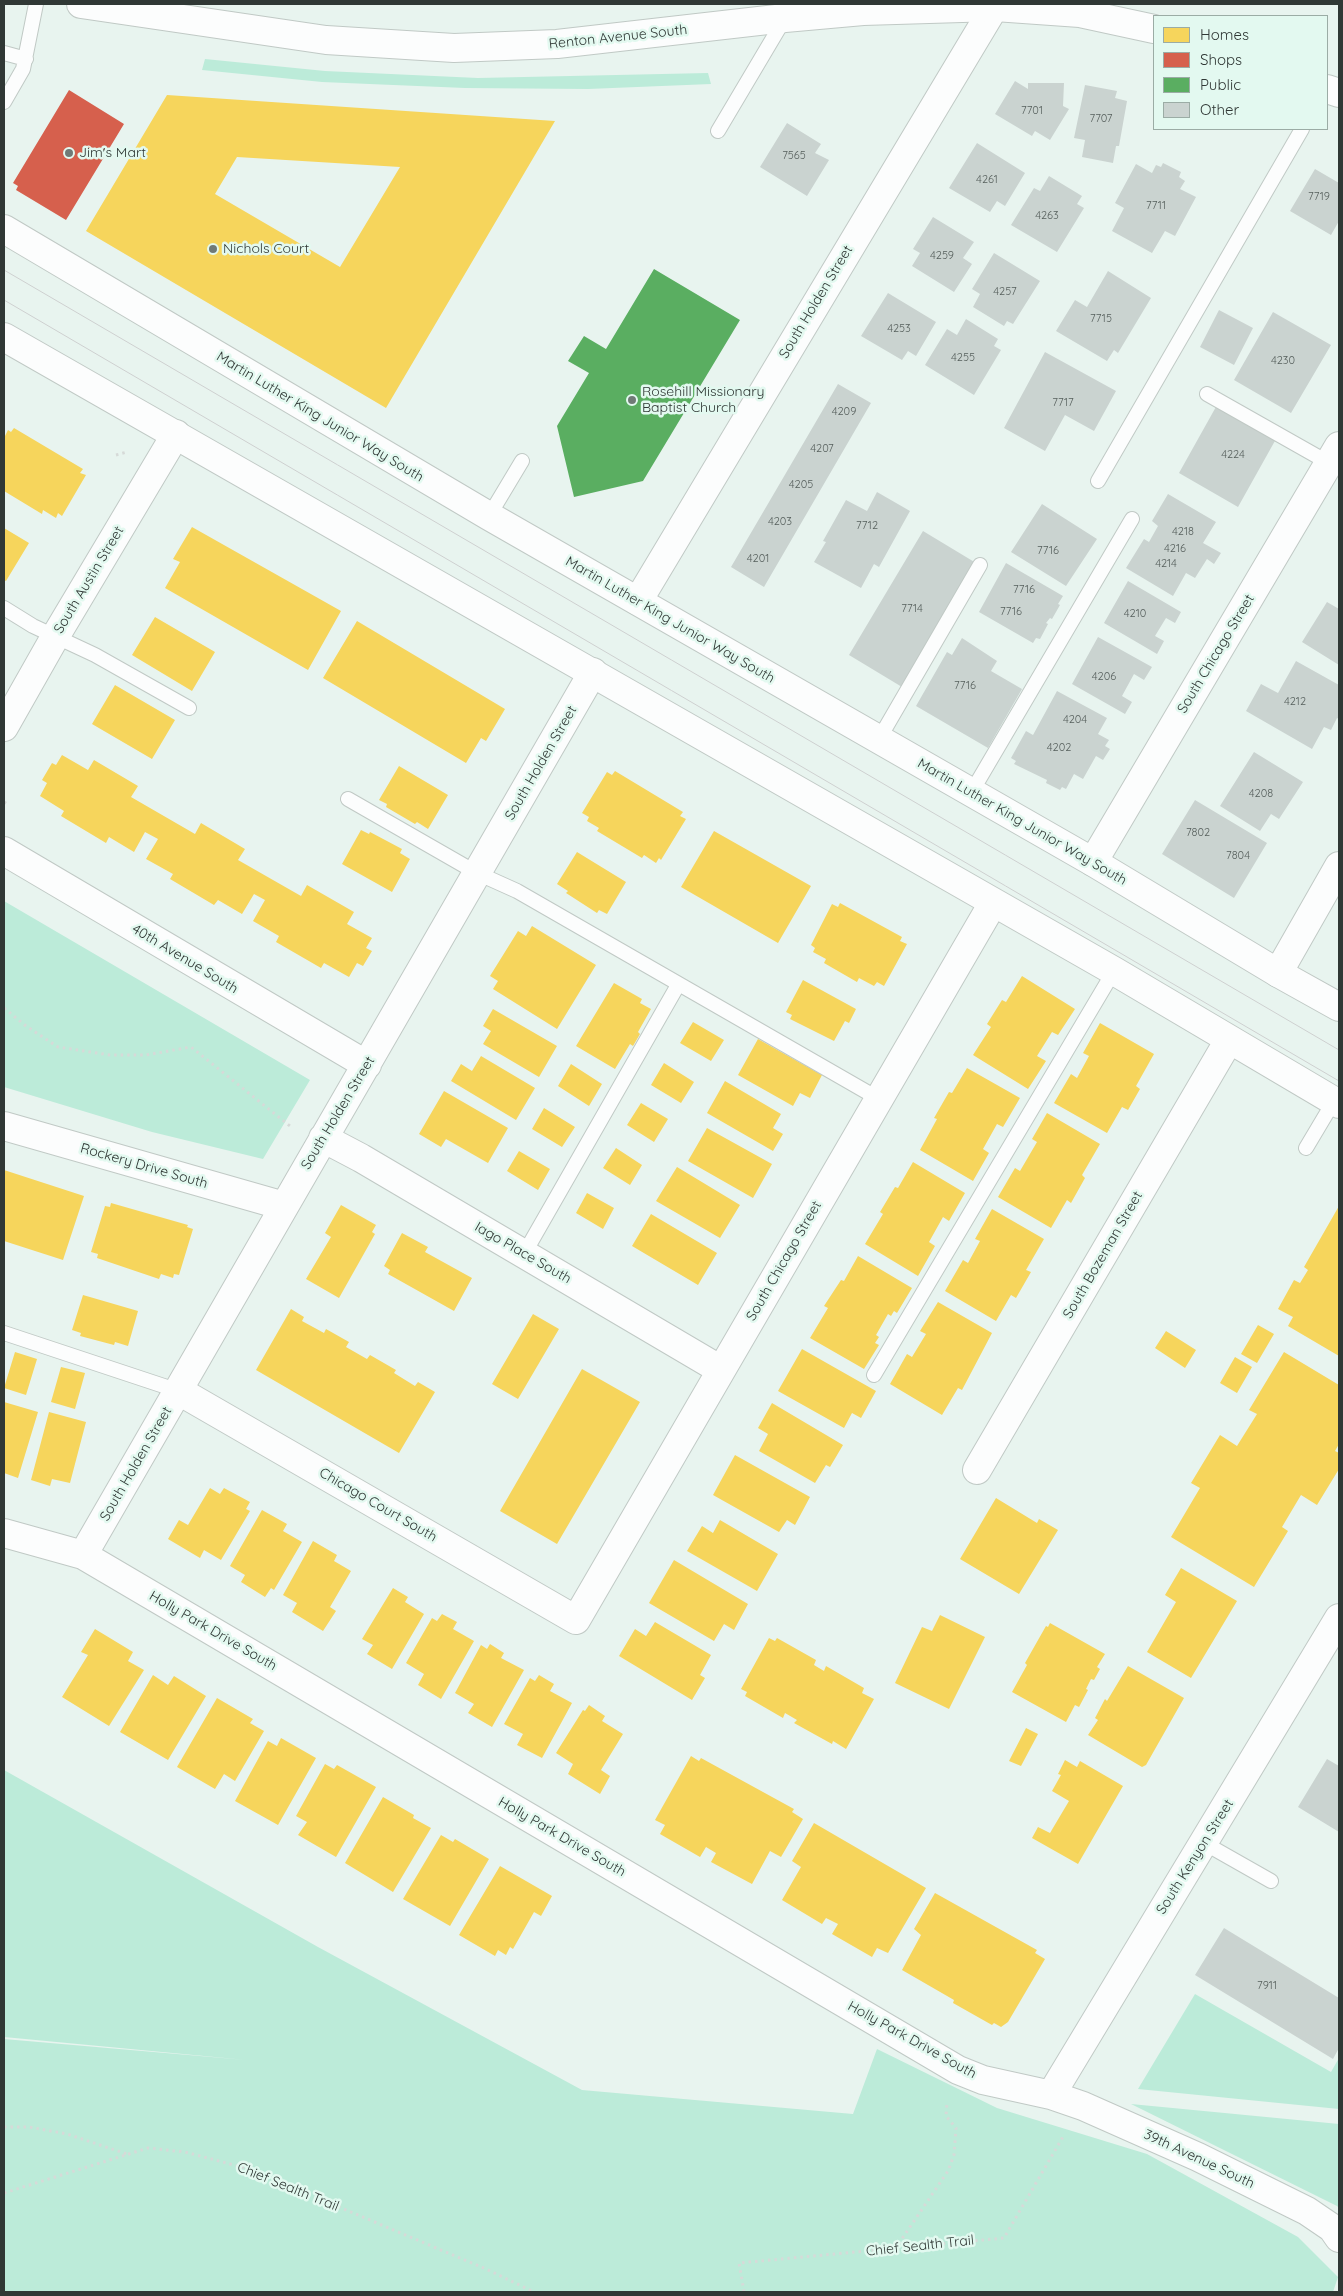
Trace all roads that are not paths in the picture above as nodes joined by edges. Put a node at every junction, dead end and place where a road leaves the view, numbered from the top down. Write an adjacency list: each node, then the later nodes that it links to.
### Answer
1 (36, 4): 8 (lane)
2 (81, 4): 5 (street, Renton Avenue South)
3 (996, 5): 4 (street, Renton Avenue South); 6 (street, Renton Avenue South); 22 (street, South Holden Street)
4 (863, 8): 5 (street, Renton Avenue South)
5 (785, 18): 11 (lane)
6 (1153, 29)
7 (4, 53): 8 (lane)
8 (26, 59): 9 (lane)
9 (4, 102)
10 (1301, 130): 18 (lane)
11 (718, 131)
12 (4, 229): 19 (street, Martin Luther King Junior Way South)
13 (4, 337): 15 (street)
14 (1207, 394): 16 (lane)
15 (176, 434): 24 (street, South Austin Street); 25 (street)
16 (1334, 455): 32 (street, South Chicago Street)
17 (522, 461): 19 (lane)
18 (1098, 481)
19 (489, 516): 22 (street, Martin Luther King Junior Way South)
20 (1132, 520): 29 (lane)
21 (980, 565): 28 (lane)
22 (638, 600): 28 (street, Martin Luther King Junior Way South)
23 (4, 608): 24 (lane)
24 (55, 637): 26 (lane); 27 (street, South Austin Street)
25 (593, 672): 34 (street, South Holden Street); 35 (street)
26 (189, 708)
27 (4, 727)
28 (879, 739): 29 (street, Martin Luther King Junior Way South)
29 (971, 793): 32 (street, Martin Luther King Junior Way South)
30 (348, 799): 34 (lane)
31 (4, 851): 41 (street, 40th Avenue South)
32 (1093, 862): 37 (street, Martin Luther King Junior Way South)
33 (1339, 866): 37 (street)
34 (477, 873): 38 (lane); 41 (street, South Holden Street)
35 (993, 903): 36 (street); 42 (street, South Chicago Street)
36 (1114, 971): 40 (street); 51 (lane)
37 (1278, 973): 39 (street, Martin Luther King Junior Way South)
38 (678, 985): 42 (lane); 48 (lane)
39 (1339, 1007)
40 (1229, 1040): 43 (street); 53 (street, South Bozeman Street)
41 (367, 1065): 45 (street, South Holden Street)
42 (879, 1099): 50 (street, South Chicago Street)
43 (1337, 1103): 46 (lane)
44 (4, 1126): 47 (street, Rockery Drive South)
45 (323, 1138): 47 (street, South Holden Street); 48 (street, Iago Place South)
46 (1306, 1148)
47 (284, 1206): 52 (street, South Holden Street)
48 (524, 1254): 50 (street, Iago Place South)
49 (4, 1333): 52 (lane)
50 (721, 1370): 57 (street, South Chicago Street)
51 (874, 1375)
52 (179, 1390): 55 (street, South Holden Street); 57 (street, Chicago Court South)
53 (977, 1470)
54 (4, 1533): 55 (street)
55 (83, 1555): 60 (street, Holly Park Drive South)
56 (1339, 1618): 58 (street, South Kenyon Street)
57 (576, 1620)
58 (1204, 1843): 59 (lane); 60 (street, South Kenyon Street)
59 (1271, 1882)
60 (1051, 2095): 61 (street, 39th Avenue South)
61 (1339, 2238)

